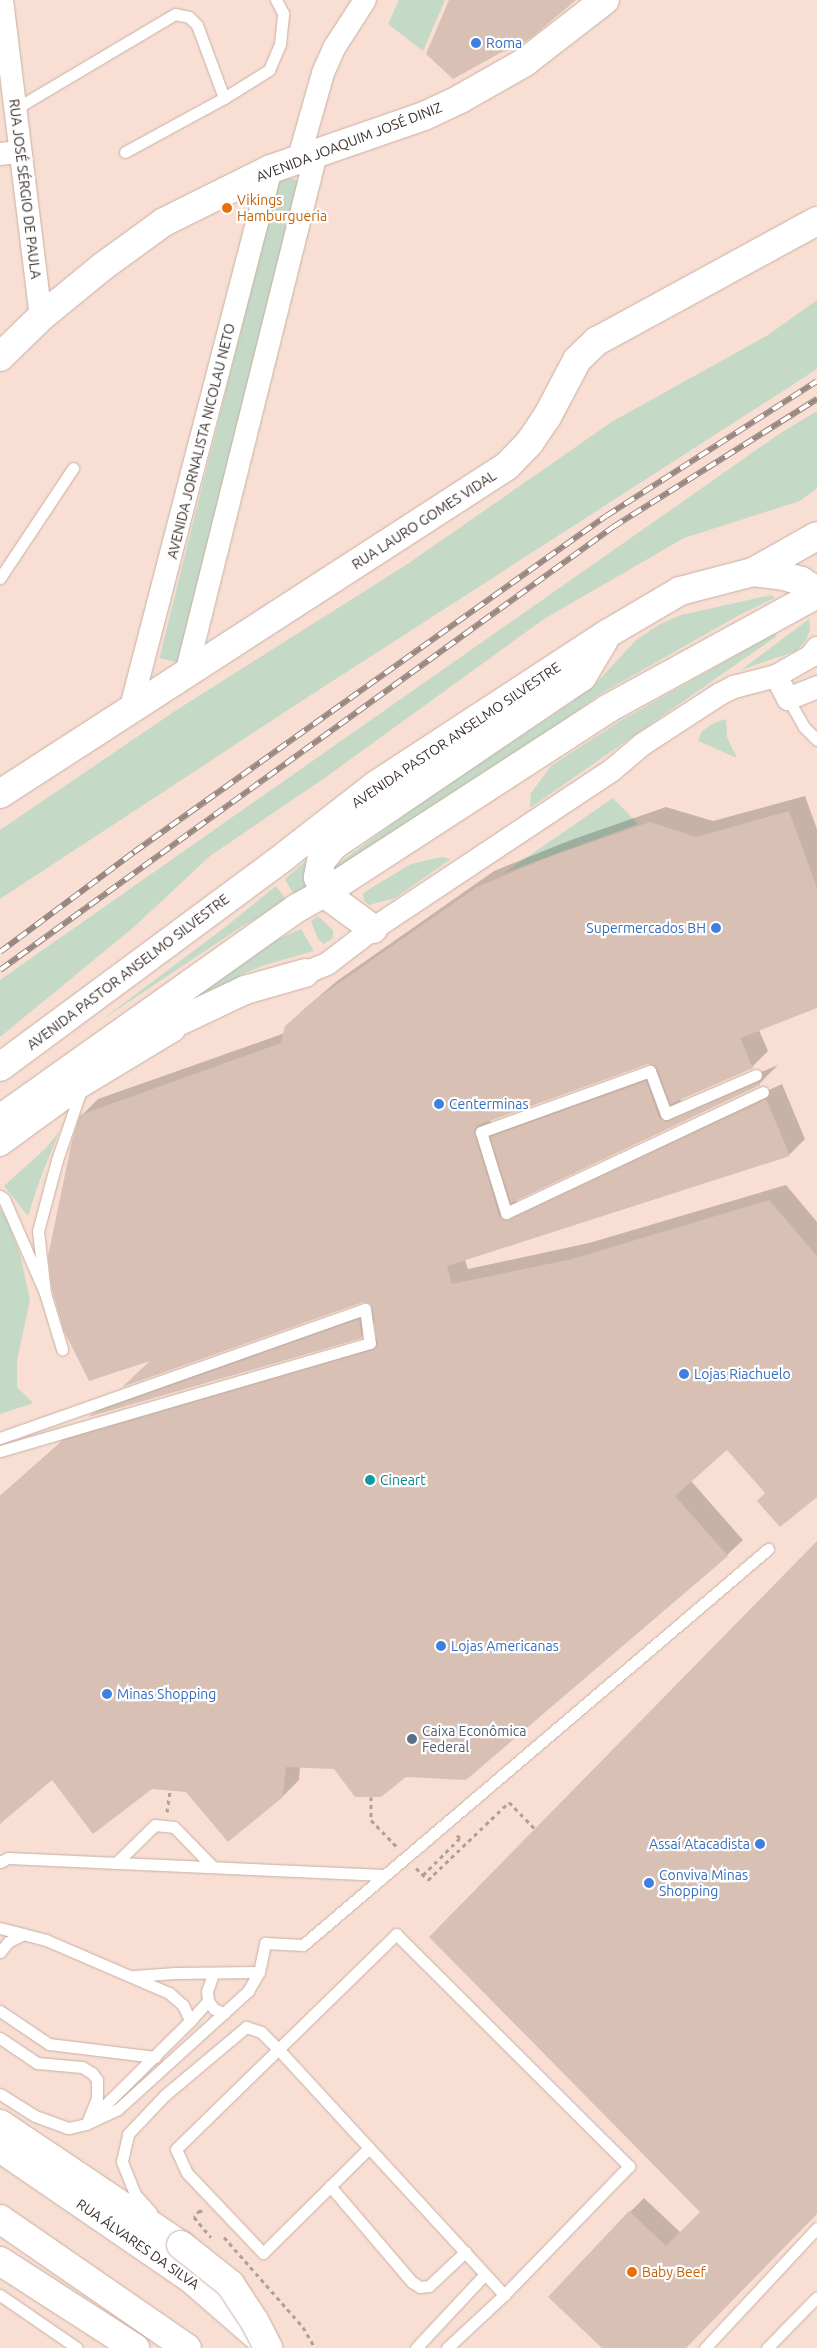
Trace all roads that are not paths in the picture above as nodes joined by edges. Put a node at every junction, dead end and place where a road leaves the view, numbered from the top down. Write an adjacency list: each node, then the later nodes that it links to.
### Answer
1 (2, 0): 6 (street, RUA JOSÉ SÉRGIO DE PAULA)
2 (276, 0): 5 (lane)
3 (365, 0): 9 (street)
4 (605, 0): 9 (main road, AVENIDA JOAQUIM JOSÉ DINIZ)
5 (224, 98): 6 (lane); 7 (lane)
6 (15, 109): 8 (street, RUA JOSÉ SÉRGIO DE PAULA)
7 (125, 152)
8 (10, 153): 12 (street, RUA JOSÉ SÉRGIO DE PAULA)
9 (307, 158): 10 (main road, AVENIDA JOAQUIM JOSÉ DINIZ); 21 (street)
10 (271, 169): 12 (main road, AVENIDA JOAQUIM JOSÉ DINIZ); 25 (street, AVENIDA JORNALISTA NICOLAU NETO)
11 (817, 220): 21 (main road, RUA LAURO GOMES VIDAL)
12 (41, 318): 13 (main road, AVENIDA JOAQUIM JOSÉ DINIZ)
13 (0, 357)
14 (73, 468): 17 (lane)
15 (817, 536): 16 (main road, AVENIDA PASTOR ANSELMO SILVESTRE)
16 (753, 572): 18 (main road); 19 (main road, AVENIDA PASTOR ANSELMO SILVESTRE)
17 (0, 578)
18 (817, 593): 28 (main road)
19 (607, 634): 28 (main road); 32 (main road, AVENIDA PASTOR ANSELMO SILVESTRE)
20 (817, 648): 22 (street)
21 (186, 674): 25 (main road, RUA LAURO GOMES VIDAL)
22 (776, 676): 24 (street); 29 (street)
23 (817, 687): 24 (street)
24 (788, 699): 26 (lane)
25 (130, 712): 27 (main road, RUA LAURO GOMES VIDAL)
26 (817, 740)
27 (0, 794)
28 (324, 893): 29 (main road); 31 (main road)
29 (374, 929): 30 (street)
30 (305, 973): 31 (main road); 34 (street)
31 (106, 1044): 36 (main road)
32 (0, 1067)
33 (756, 1075): 35 (lane)
34 (82, 1085): 37 (street); 39 (lane)
35 (763, 1092)
36 (0, 1118)
37 (0, 1145)
38 (0, 1196): 39 (lane)
39 (45, 1294): 40 (lane)
40 (62, 1349)
41 (0, 1438): 42 (lane)
42 (0, 1451)
43 (768, 1549): 47 (lane)
44 (0, 1862): 45 (lane)
45 (116, 1862): 46 (lane); 46 (lane)
46 (213, 1867): 47 (lane)
47 (384, 1875): 51 (lane)
48 (0, 1928): 49 (lane)
49 (23, 1934): 50 (lane); 53 (lane)
50 (0, 1952)
51 (259, 1972): 52 (lane); 56 (lane)
52 (213, 1974): 53 (lane); 54 (lane)
53 (131, 1976): 57 (lane)
54 (208, 2001): 56 (lane); 57 (lane)
55 (0, 2011): 60 (lane)
56 (224, 2013): 63 (lane)
57 (190, 2021): 60 (lane)
58 (0, 2038): 63 (lane)
59 (279, 2050): 65 (lane); 66 (lane); 69 (lane); 74 (lane)
60 (155, 2057): 63 (lane)
61 (0, 2094): 63 (lane)
62 (0, 2124): 69 (main road)
63 (86, 2124)
64 (0, 2148): 79 (main road, RUA ÁLVARES DA SILVA)
65 (369, 2148): 66 (lane); 70 (lane)
66 (330, 2186): 70 (lane)
67 (0, 2219): 78 (main road)
68 (817, 2228): 82 (lane)
69 (180, 2244): 79 (main road, bridge)
70 (465, 2252): 72 (lane)
71 (0, 2261): 77 (main road)
72 (485, 2274): 74 (lane); 80 (lane)
73 (0, 2295): 76 (lane)
74 (504, 2295): 81 (lane)
75 (817, 2298): 83 (lane)
76 (77, 2348)
77 (135, 2348)
78 (187, 2348)
79 (270, 2348)
80 (416, 2348)
81 (447, 2348)
82 (705, 2348)
83 (767, 2348)

